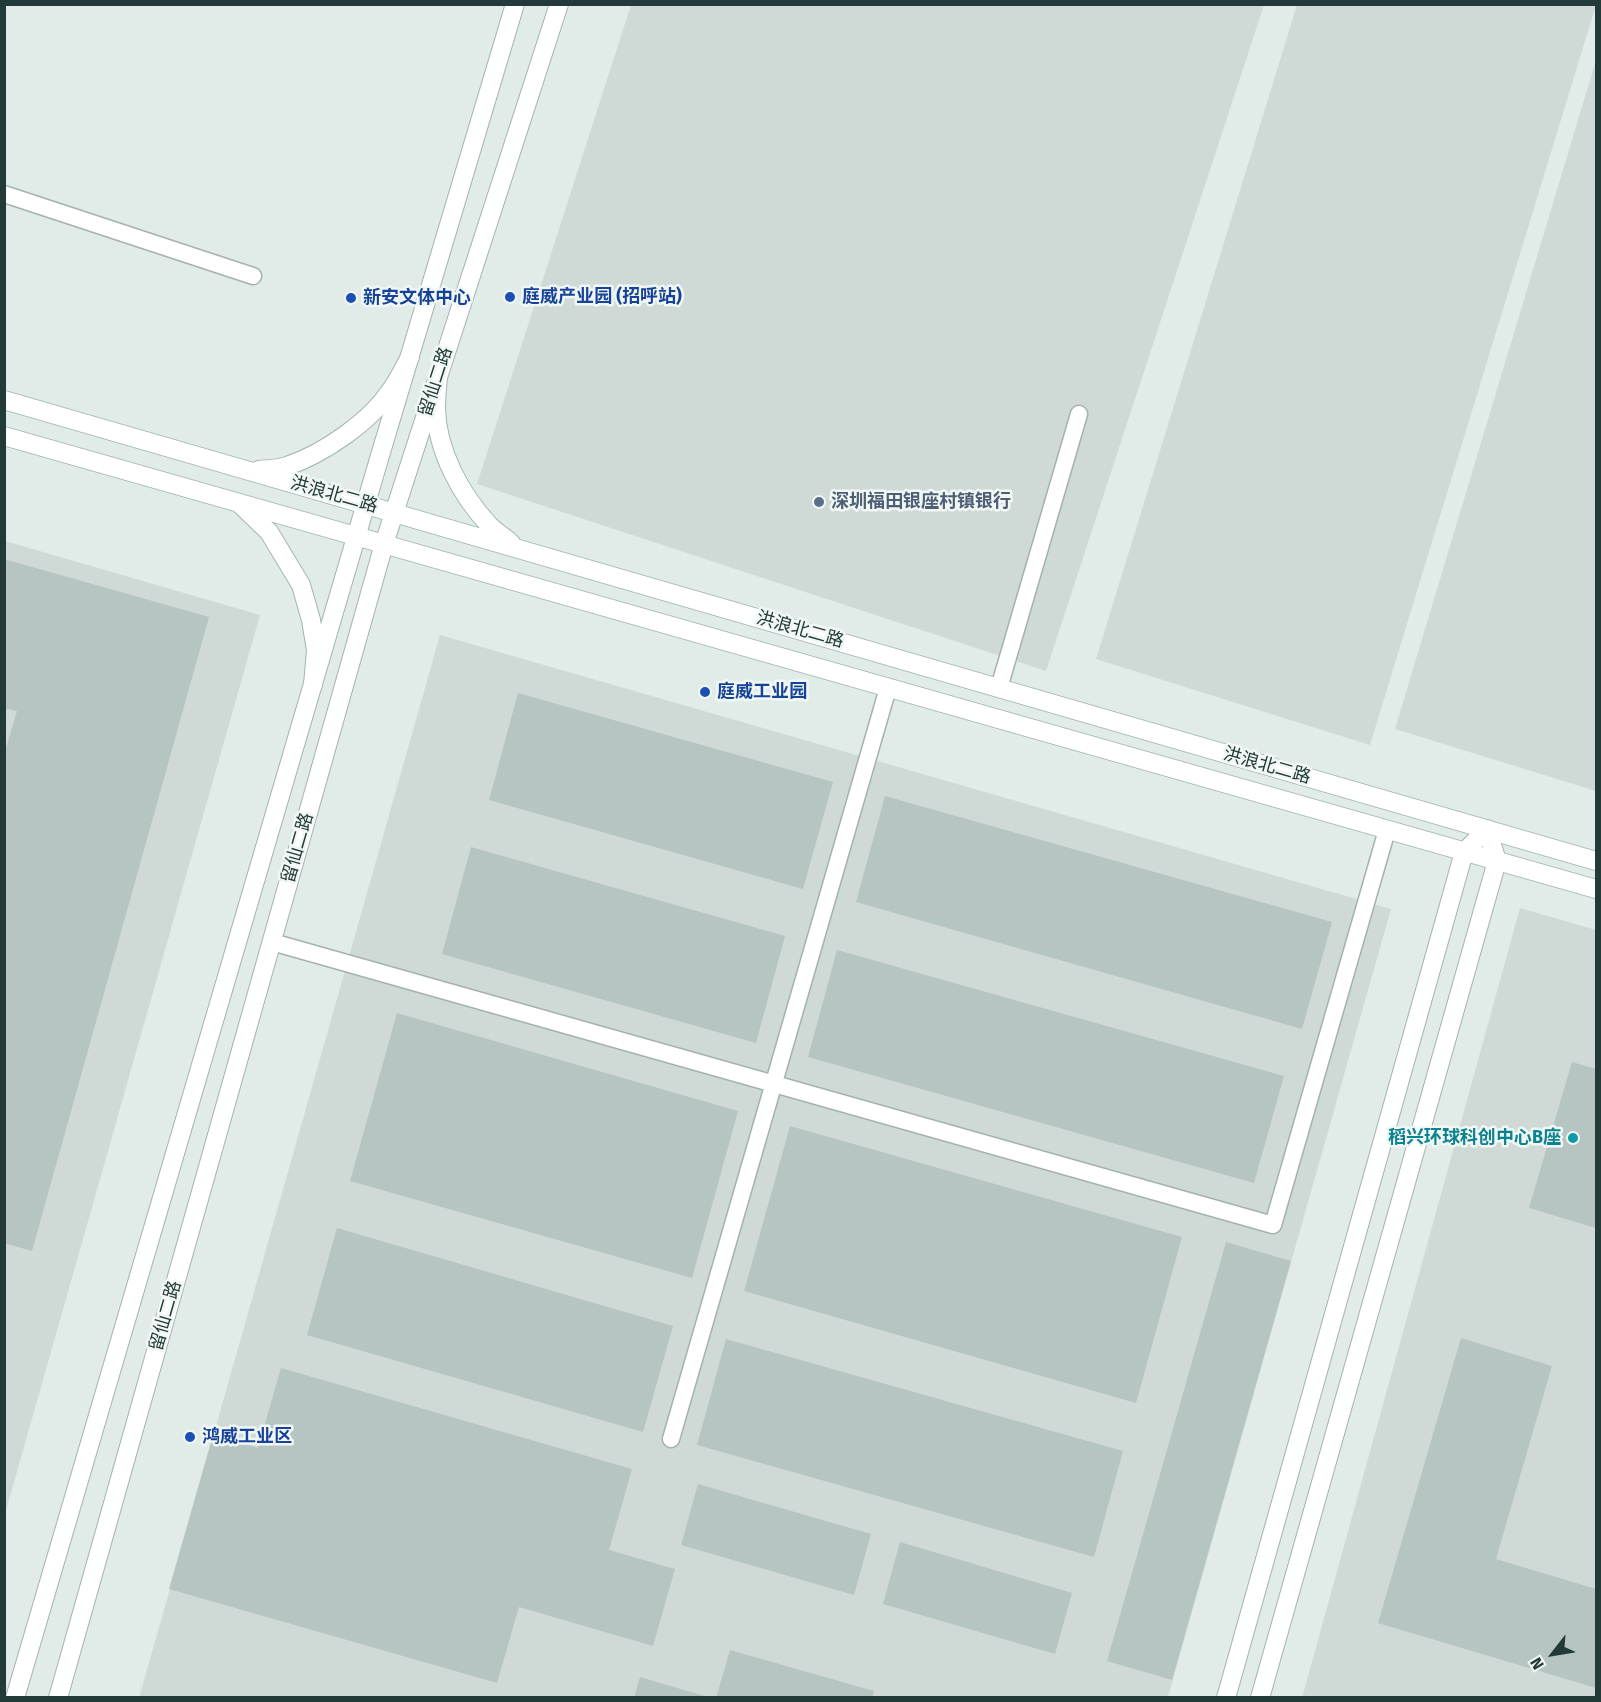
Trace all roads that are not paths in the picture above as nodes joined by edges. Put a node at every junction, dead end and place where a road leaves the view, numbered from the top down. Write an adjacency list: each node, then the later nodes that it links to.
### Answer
1 (515, 4): 5 (street, 留仙二路)
2 (559, 4): 6 (street, 留仙二路)
3 (4, 194): 4 (lane)
4 (253, 276)
5 (410, 357): 10 (street); 12 (street, 留仙二路)
6 (438, 376): 13 (street, 留仙二路); 16 (street)
7 (4, 400): 10 (street, 洪浪北二路)
8 (1078, 414): 19 (lane)
9 (4, 436): 11 (street, 洪浪北二路)
10 (250, 471): 12 (street, 洪浪北二路)
11 (240, 503): 14 (street, 洪浪北二路); 17 (street)
12 (366, 504): 13 (street, 洪浪北二路); 14 (street, 留仙二路)
13 (394, 512): 15 (street, 留仙二路); 16 (street, 洪浪北二路)
14 (357, 536): 15 (street, 洪浪北二路); 17 (street, 留仙二路)
15 (384, 544): 18 (street, 洪浪北二路); 26 (street, 留仙二路)
16 (520, 549): 19 (street, 洪浪北二路)
17 (313, 685): 29 (street, 留仙二路)
18 (888, 688): 21 (street, 洪浪北二路); 27 (lane)
19 (999, 688): 20 (street, 洪浪北二路)
20 (1487, 829): 22 (street); 23 (street); 24 (street, 洪浪北二路)
21 (1387, 830): 22 (street, 洪浪北二路); 27 (lane)
22 (1464, 852): 23 (street, 洪浪北二路); 31 (street)
23 (1497, 861): 25 (street, 洪浪北二路); 32 (street)
24 (1596, 861)
25 (1596, 889)
26 (272, 942): 27 (lane); 30 (street, 留仙二路)
27 (773, 1083): 28 (lane)
28 (671, 1439)
29 (15, 1698)
30 (58, 1698)
31 (1226, 1698)
32 (1260, 1698)

